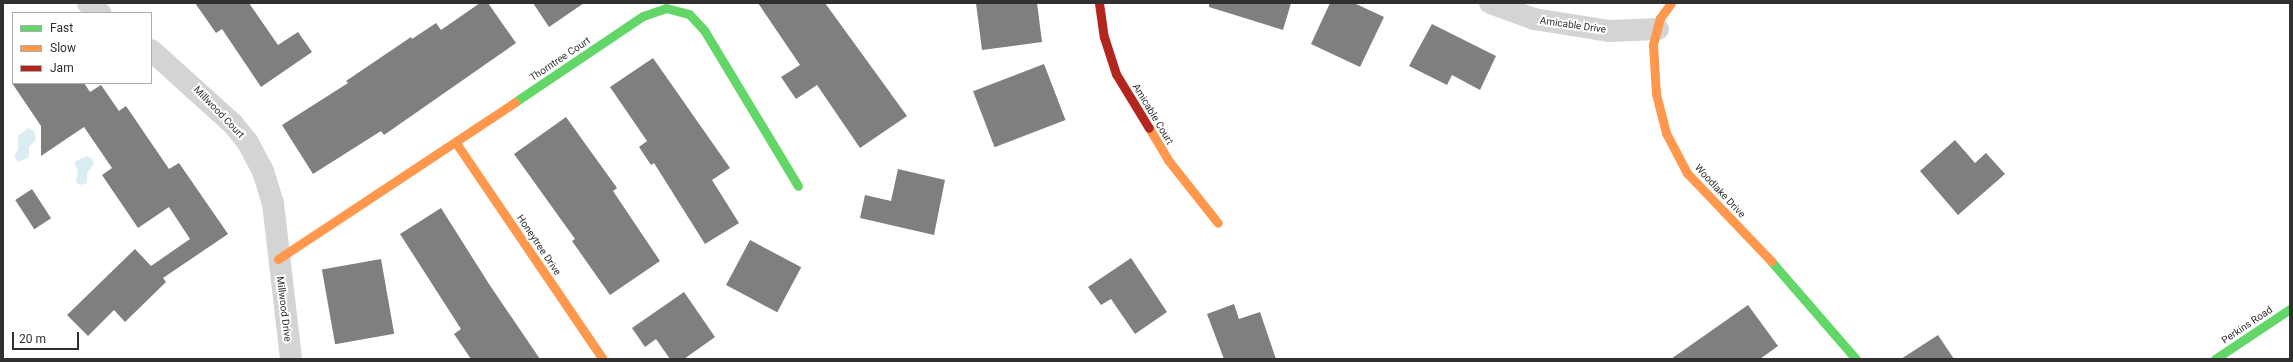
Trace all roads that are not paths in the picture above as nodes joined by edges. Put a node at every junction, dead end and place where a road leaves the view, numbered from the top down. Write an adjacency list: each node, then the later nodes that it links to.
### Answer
1 (88, 3): 5 (street)
2 (1099, 3): 10 (street, Amicable Court)
3 (1490, 3): 6 (street, Amicable Drive)
4 (1671, 3): 6 (street, Woodlake Drive)
5 (99, 12)
6 (1658, 29): 15 (street, Woodlake Drive)
7 (152, 51): 11 (street, Millwood Court)
8 (456, 143): 9 (street, Thorntree Court); 11 (street, Thorntree Court); 14 (street, Honeytree Drive)
9 (798, 186)
10 (1218, 223)
11 (278, 259): 13 (street, Millwood Drive)
12 (2290, 309): 16 (street, Perkins Road)
13 (291, 359)
14 (603, 359)
15 (1856, 359)
16 (2215, 359)

